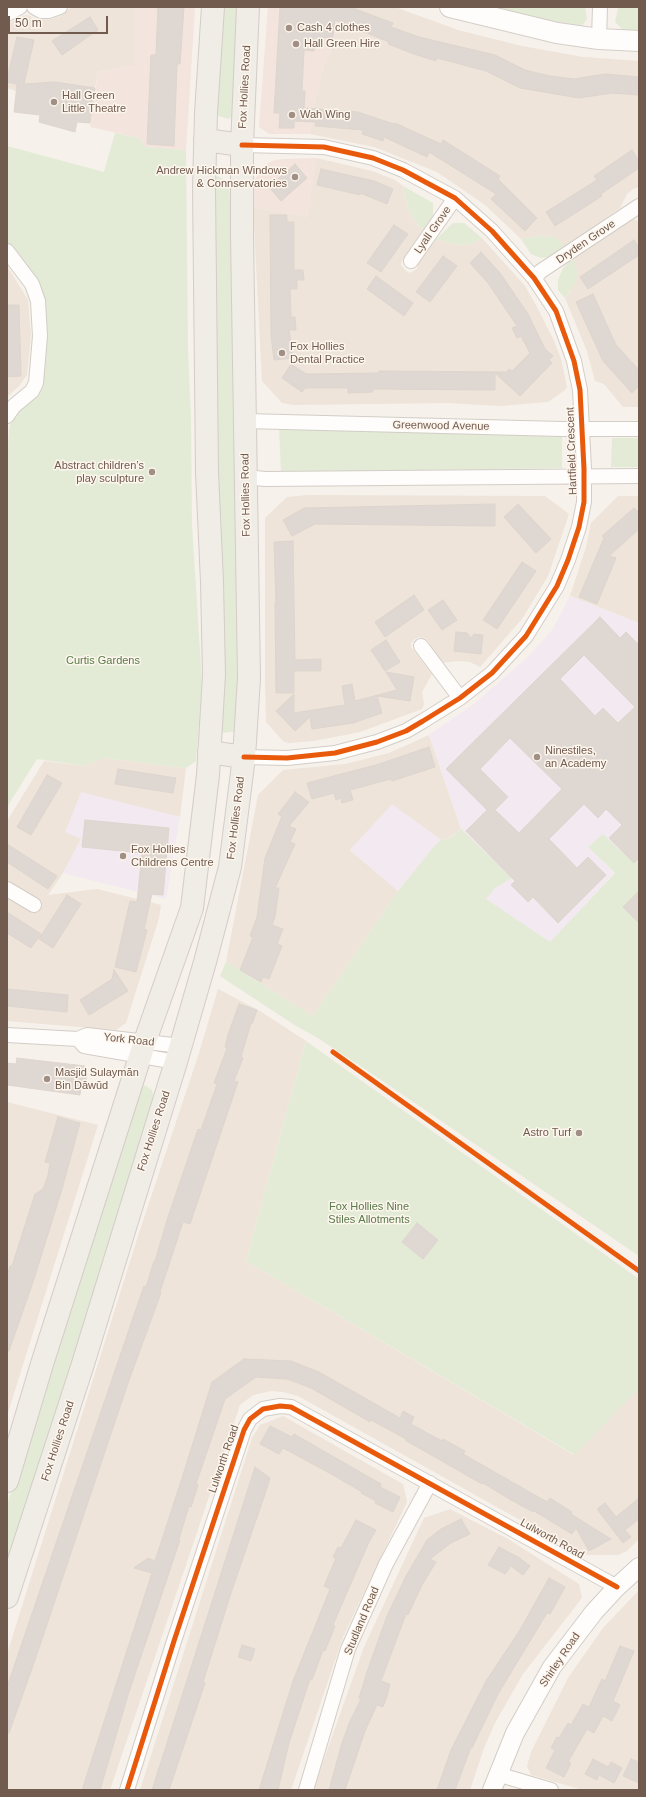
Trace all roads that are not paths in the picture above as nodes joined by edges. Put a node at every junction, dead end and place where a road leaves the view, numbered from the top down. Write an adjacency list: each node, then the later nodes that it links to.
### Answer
1 (20, 7): 8 (street)
2 (34, 7): 3 (street)
3 (60, 7)
4 (213, 7): 11 (main road)
5 (248, 7): 12 (main road, Fox Hollies Road)
6 (450, 7): 9 (main road)
7 (600, 7): 9 (street)
8 (7, 14)
9 (599, 39): 10 (main road)
10 (639, 41)
11 (205, 140): 12 (main road); 27 (main road)
12 (242, 145): 13 (street, Hartfield Crescent); 19 (main road, Fox Hollies Road)
13 (455, 198): 16 (street, Lyall Grove); 17 (street, Hartfield Crescent)
14 (639, 206): 17 (street, Dryden Grove)
15 (7, 251): 18 (street)
16 (411, 261)
17 (534, 278): 21 (street, Hartfield Crescent)
18 (7, 416)
19 (244, 421): 21 (street, Greenwood Avenue); 24 (main road, Fox Hollies Road)
20 (639, 429): 21 (street, Greenwood Avenue)
21 (583, 430): 22 (street, Hartfield Crescent)
22 (584, 476): 23 (street); 24 (street); 26 (street, Hartfield Crescent)
23 (639, 476)
24 (245, 477): 28 (main road, Fox Hollies Road)
25 (421, 646): 26 (street)
26 (460, 698): 28 (street, Hartfield Crescent)
27 (209, 752): 28 (main road); 32 (main road)
28 (244, 757): 33 (main road, Fox Hollies Road)
29 (7, 889): 30 (street)
30 (34, 905)
31 (7, 1035): 32 (street, York Road)
32 (143, 1048): 33 (street, York Road); 34 (main road)
33 (178, 1054): 38 (main road, Fox Hollies Road)
34 (7, 1481)
35 (430, 1483): 37 (street, Lulworth Road); 40 (street, Lulworth Road); 41 (street, Studland Road)
36 (639, 1567): 37 (street, Shirley Road)
37 (617, 1587): 39 (street, Shirley Road)
38 (7, 1597)
39 (494, 1782): 42 (street)
40 (127, 1790)
41 (306, 1790)
42 (551, 1790)

